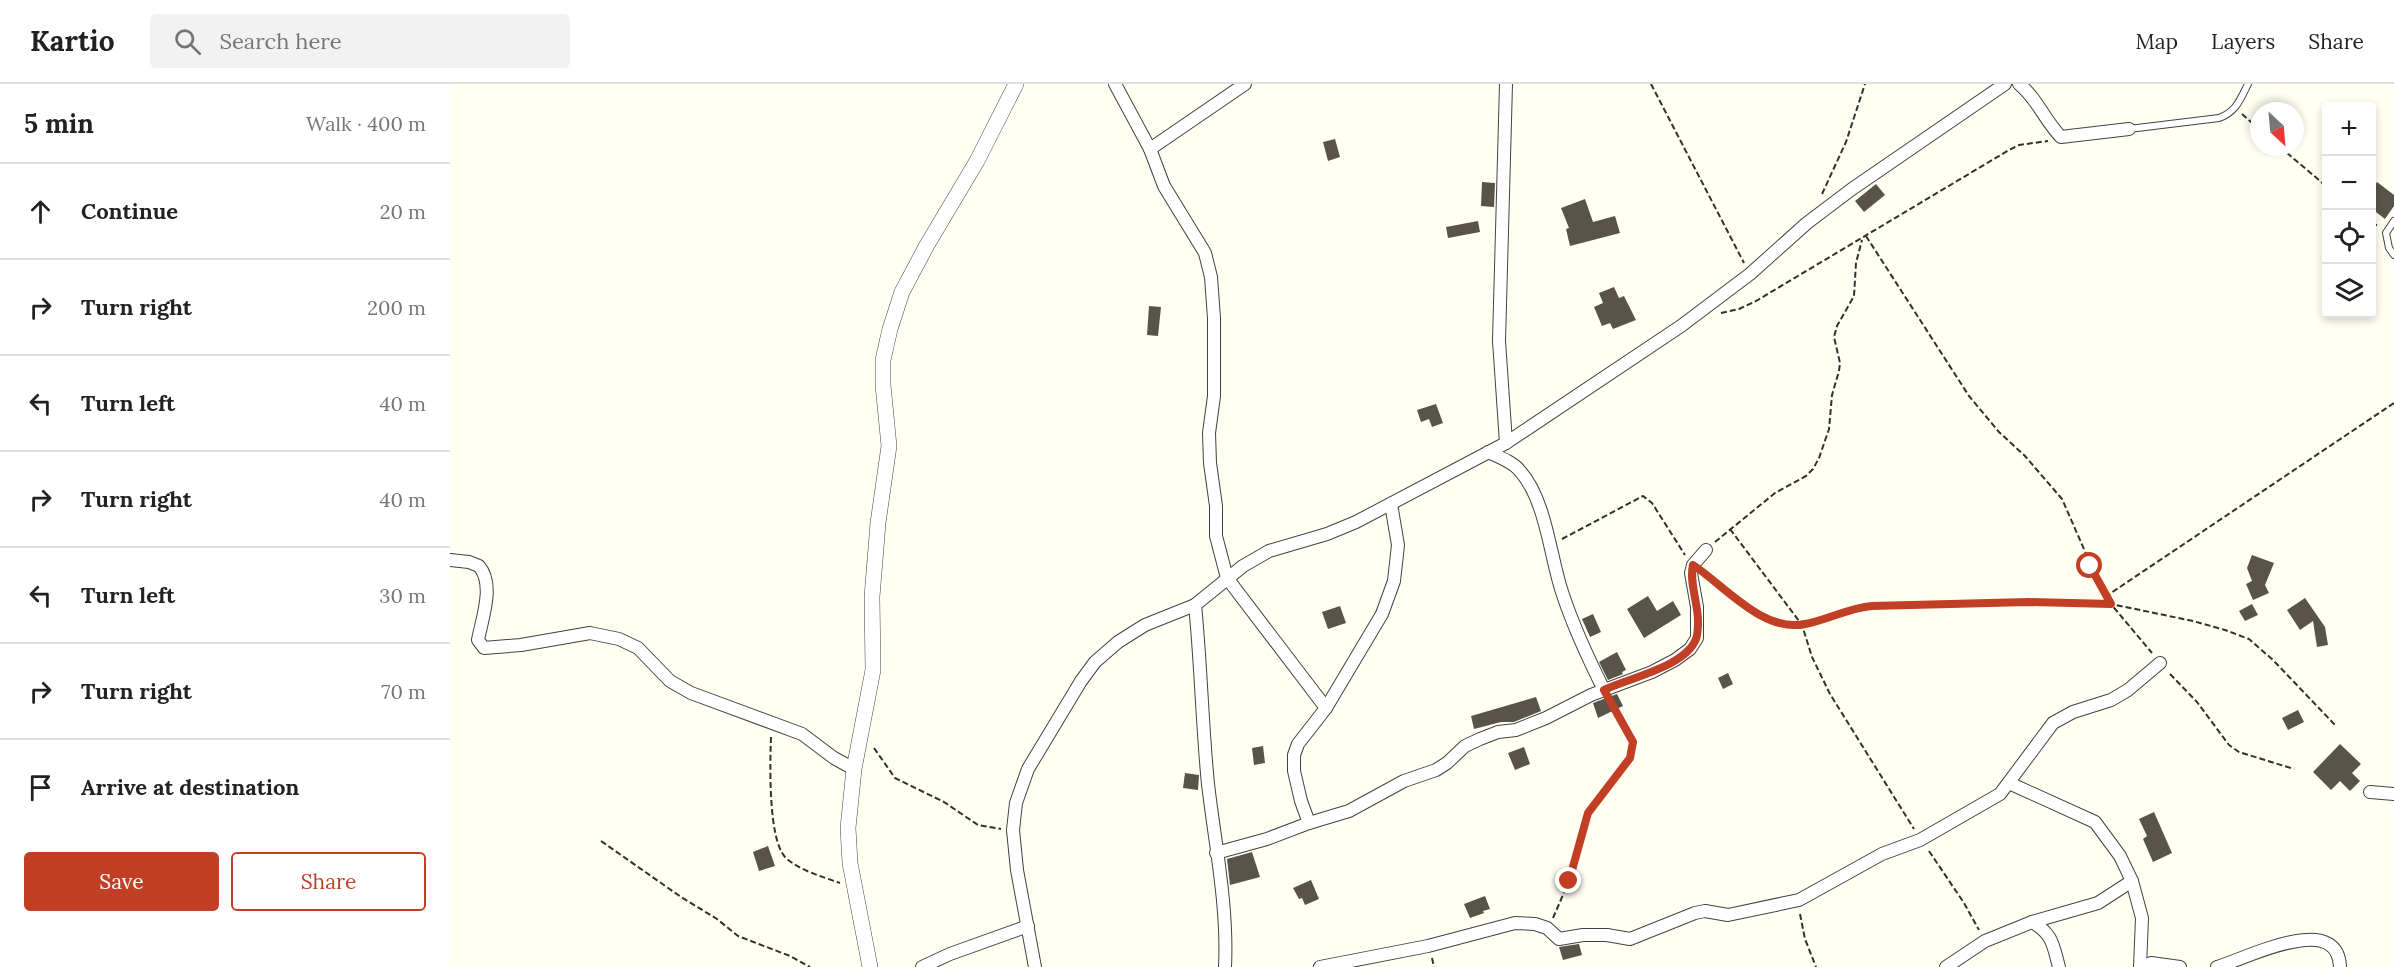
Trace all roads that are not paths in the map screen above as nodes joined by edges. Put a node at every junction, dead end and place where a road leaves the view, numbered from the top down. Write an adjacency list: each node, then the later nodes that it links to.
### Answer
1 (1016, 84): 22 (street)
2 (1115, 84): 9 (street)
3 (1245, 84): 9 (street)
4 (1506, 84): 12 (street)
5 (2005, 84): 12 (street)
6 (2019, 84): 8 (street)
7 (2248, 84): 8 (lane)
8 (2129, 129)
9 (1150, 149): 17 (street)
10 (2394, 221): 11 (lane)
11 (2394, 255)
12 (1506, 443): 13 (street)
13 (1488, 452): 14 (street); 20 (street)
14 (1391, 504): 17 (street); 21 (street)
15 (1706, 550): 20 (street)
16 (450, 560): 22 (street)
17 (1227, 578): 18 (street); 21 (street)
18 (1195, 604): 27 (street); 30 (street)
19 (2160, 663): 23 (street)
20 (1604, 690): 26 (street)
21 (1326, 708): 26 (street)
22 (854, 769): 31 (street)
23 (2010, 783): 28 (street); 35 (street)
24 (2370, 792): 25 (street)
25 (2394, 794)
26 (1309, 823): 27 (street)
27 (1216, 853): 34 (street)
28 (2132, 881): 29 (street); 38 (street)
29 (2032, 922): 36 (street); 37 (street)
30 (1028, 926): 32 (street); 33 (street)
31 (870, 967)
32 (922, 967)
33 (1035, 967)
34 (1225, 967)
35 (1320, 967)
36 (1946, 967)
37 (2059, 967)
38 (2141, 967): 39 (street)
39 (2180, 967)
40 (2217, 967): 41 (street)
41 (2340, 967)

